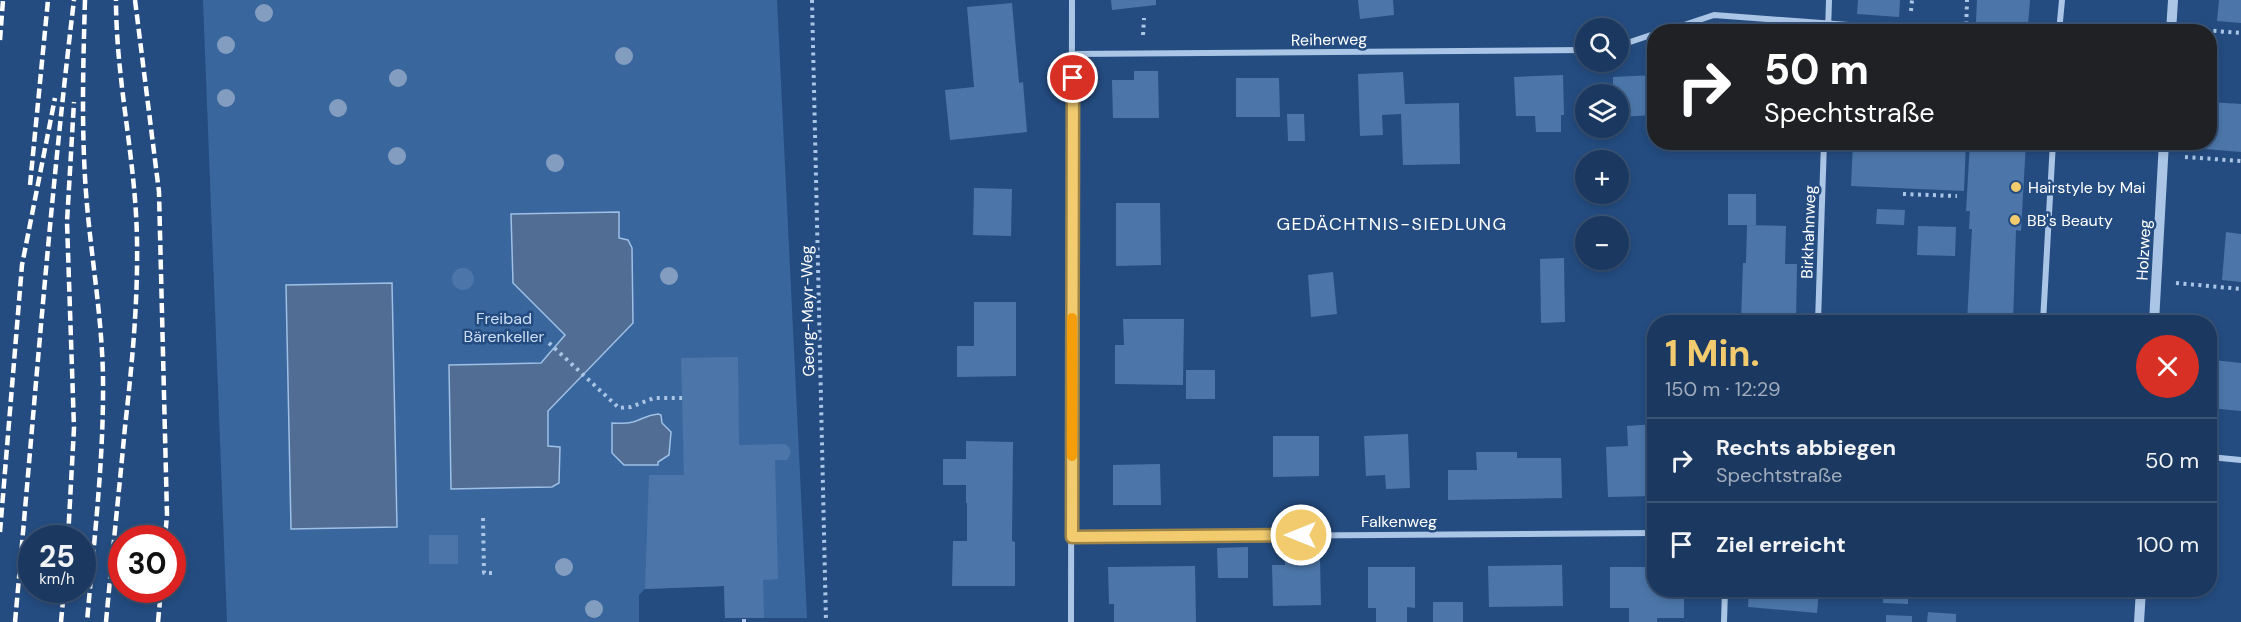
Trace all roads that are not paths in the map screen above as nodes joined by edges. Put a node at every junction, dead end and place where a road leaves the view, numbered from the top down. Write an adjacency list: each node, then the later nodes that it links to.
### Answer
1 (1072, 0): 13 (street)
2 (1829, 0): 7 (street)
3 (2062, 0): 8 (street)
4 (2174, 0): 9 (street)
5 (1687, 24): 6 (street)
6 (1793, 24)
7 (1828, 24)
8 (2060, 24)
9 (2172, 24)
10 (1647, 36): 11 (street)
11 (1629, 42)
12 (1575, 50): 13 (street, Reiherweg)
13 (1073, 54): 23 (street)
14 (1824, 150): 17 (street, Birkhahnweg)
15 (2053, 150): 18 (street)
16 (2163, 150): 19 (street, Holzweg)
17 (1818, 315)
18 (2043, 315)
19 (2154, 315)
20 (2217, 458): 21 (street)
21 (2241, 460)
22 (1647, 533): 23 (street, Falkenweg)
23 (1072, 537): 26 (street)
24 (1725, 597): 27 (street)
25 (2141, 597): 28 (street)
26 (1071, 622)
27 (1724, 622)
28 (2139, 622)

